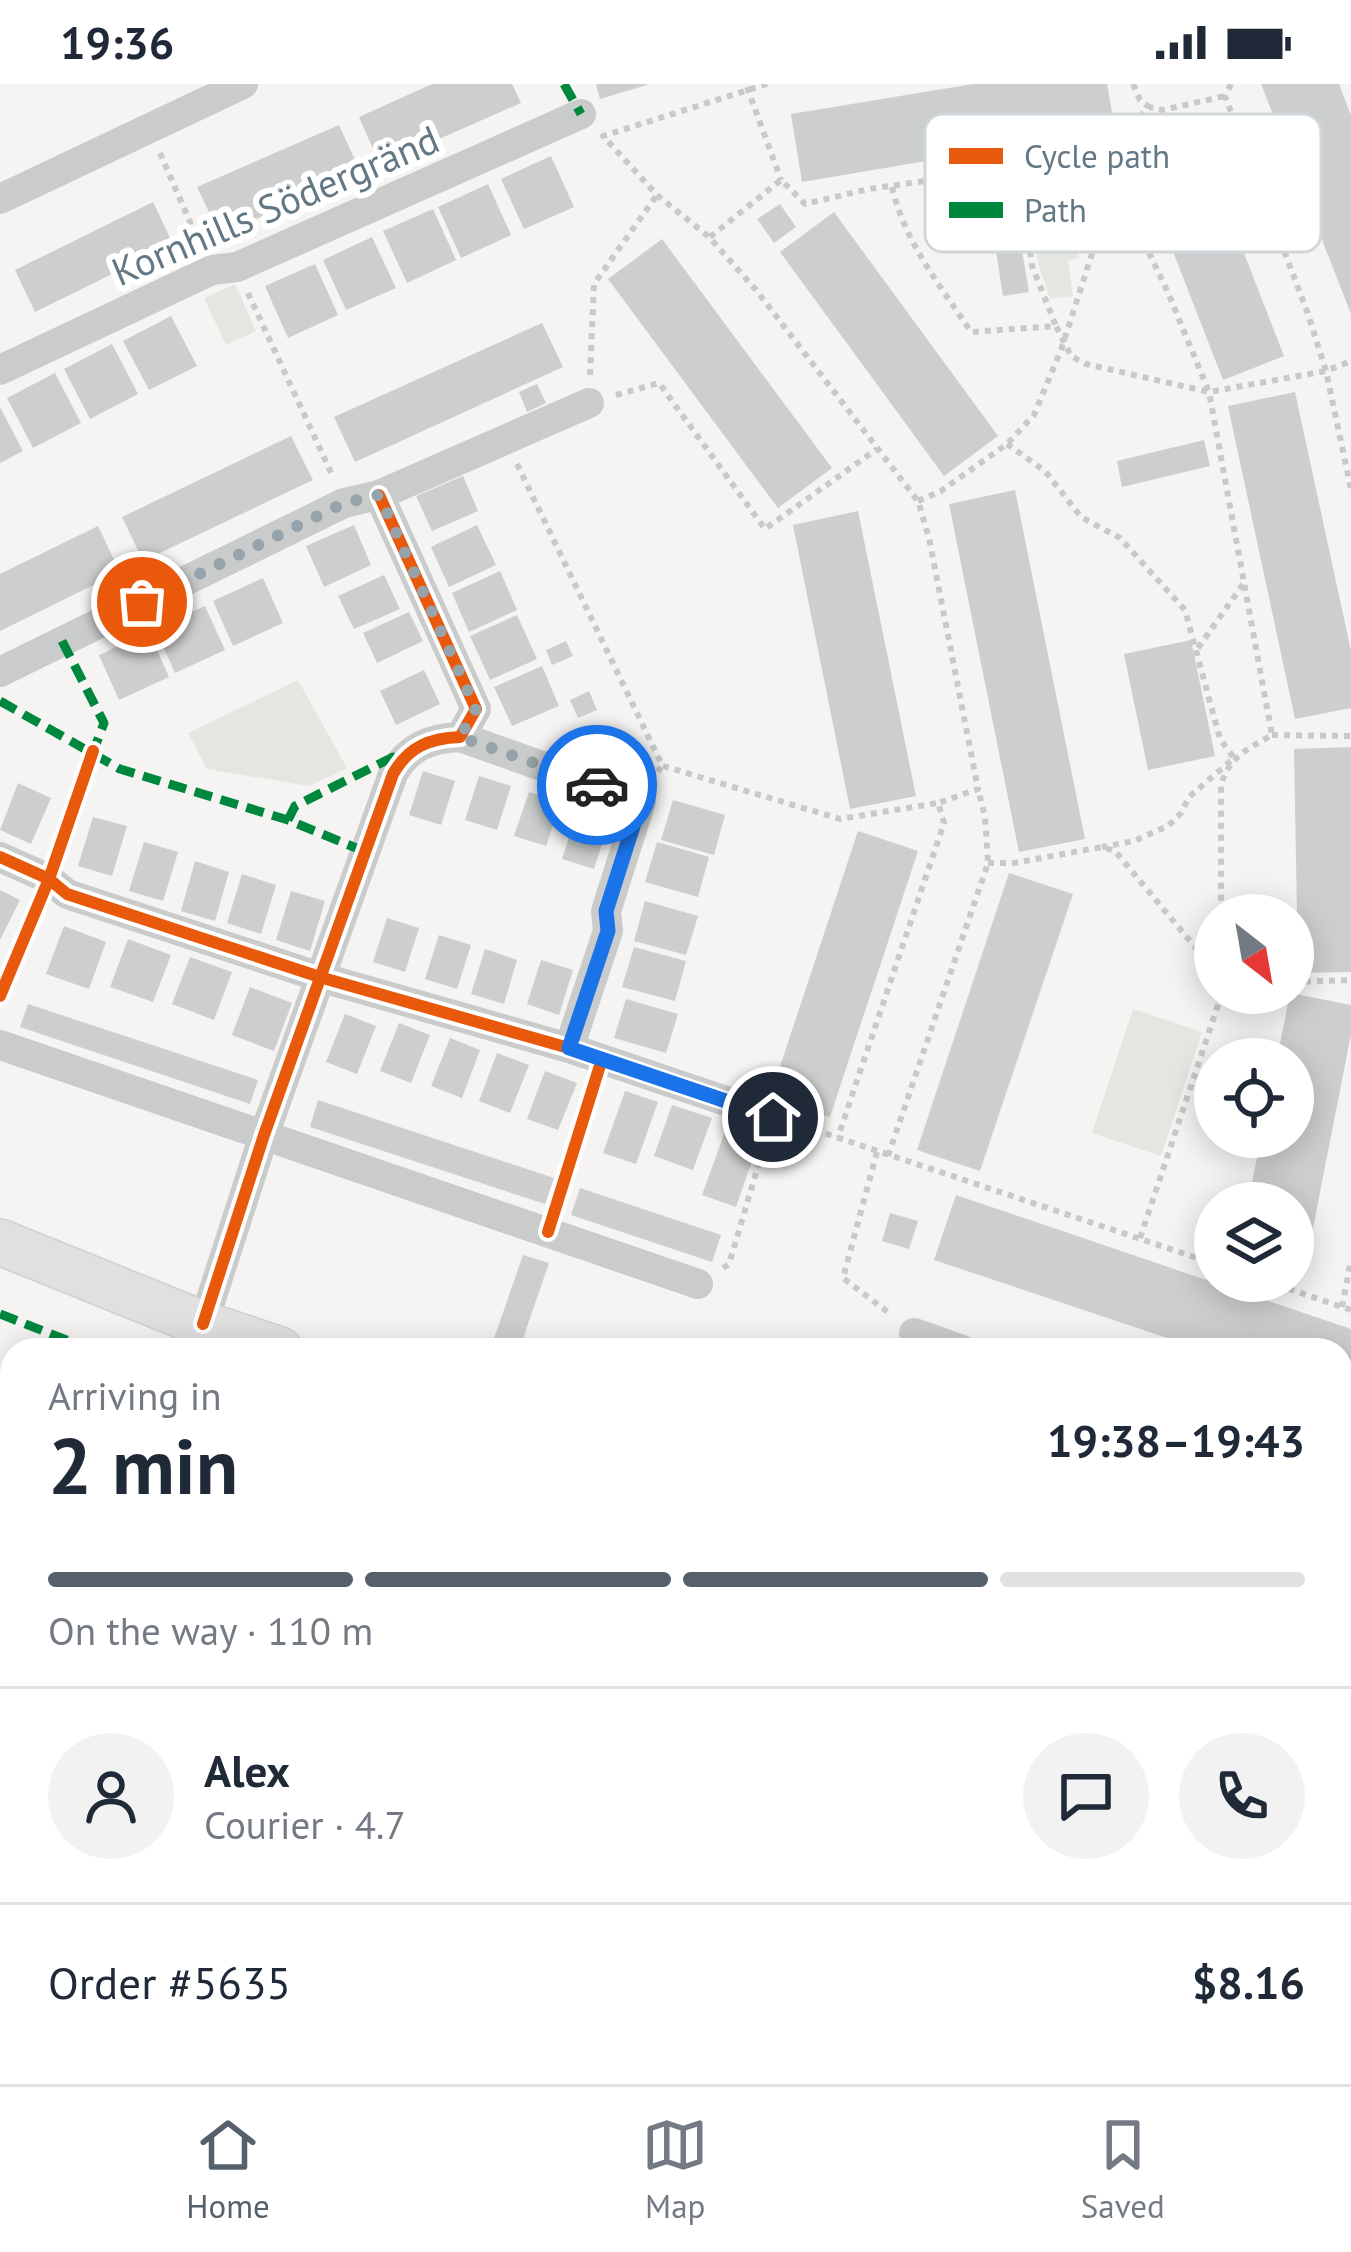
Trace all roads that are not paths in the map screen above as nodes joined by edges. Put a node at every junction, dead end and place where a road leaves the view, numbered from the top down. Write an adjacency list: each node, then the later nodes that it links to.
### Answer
1 (243, 84): 3 (street)
2 (581, 114): 4 (street, Kornhills Södergränd)
3 (0, 199)
4 (0, 370)
5 (589, 403): 6 (street)
6 (379, 495): 7 (street); 8 (street)
7 (0, 672)
8 (460, 737): 10 (street); 12 (street)
9 (0, 857): 10 (street)
10 (323, 978): 12 (street); 14 (street)
11 (0, 1045): 14 (street)
12 (569, 1048): 13 (street)
13 (773, 1117)
14 (264, 1136): 16 (street); 17 (street)
15 (0, 1242): 17 (street)
16 (698, 1284)
17 (202, 1324): 19 (street)
18 (914, 1333): 20 (street)
19 (244, 1338)
20 (928, 1338)

